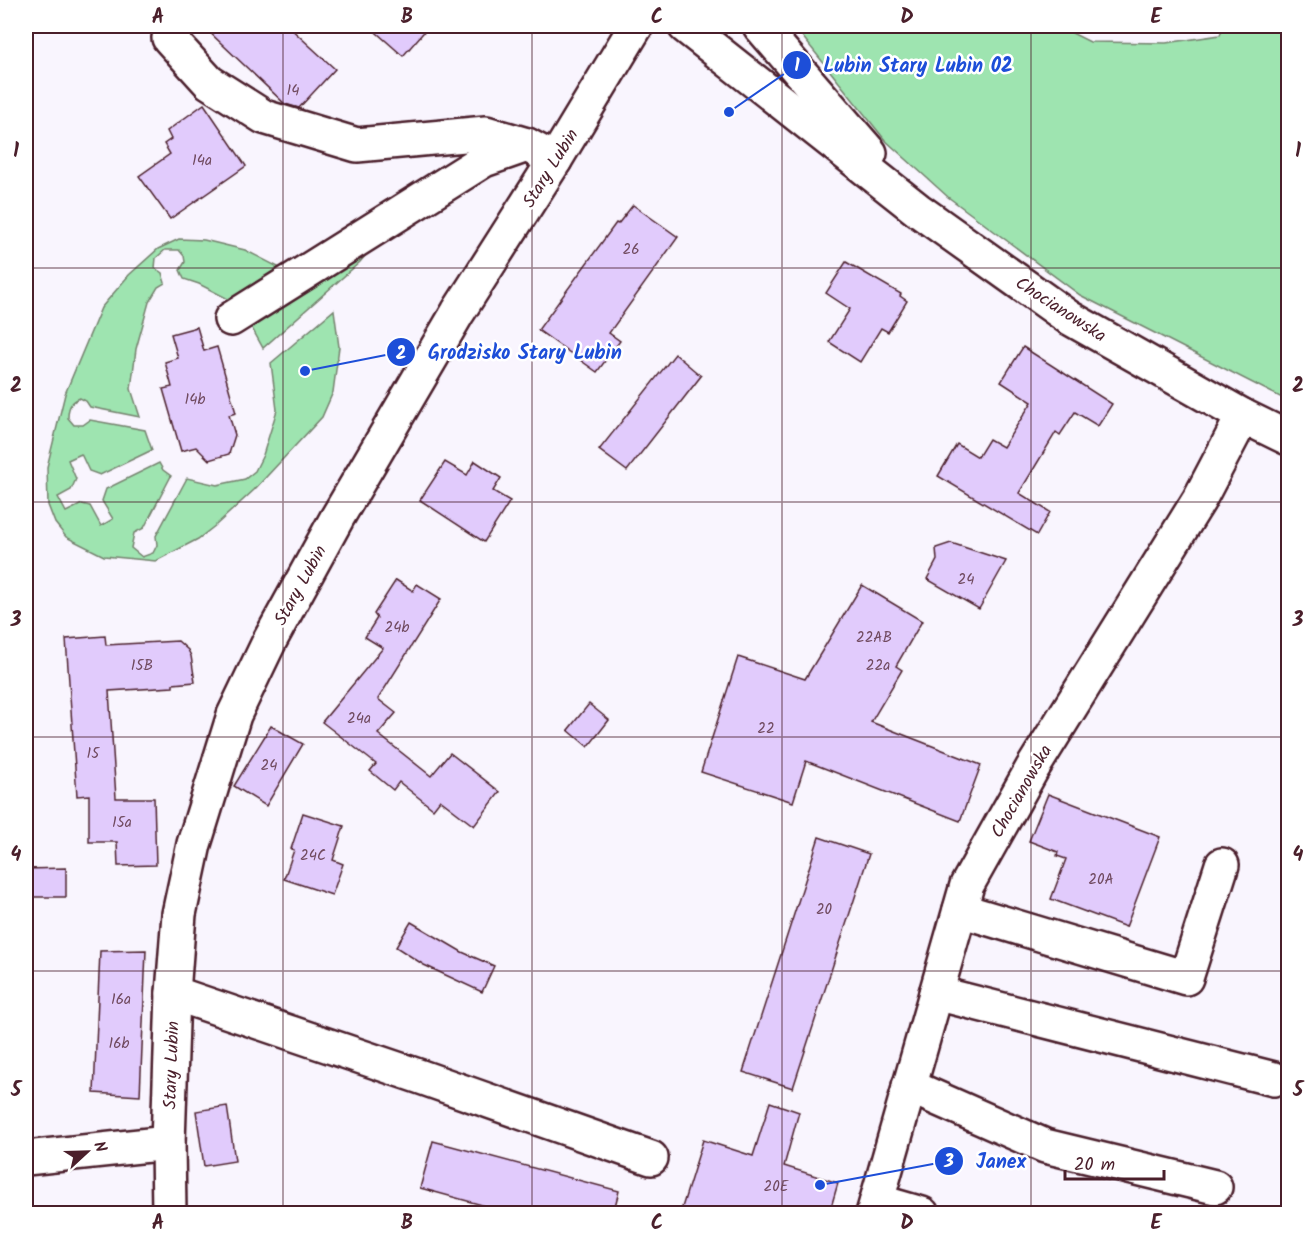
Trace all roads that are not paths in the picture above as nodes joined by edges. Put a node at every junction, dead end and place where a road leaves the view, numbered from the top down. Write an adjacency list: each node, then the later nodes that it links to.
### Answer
1 (636, 26): 5 (street, Stary Lubin)
2 (685, 26): 6 (street, Chocianowska)
3 (760, 26): 6 (street, Chocianowska)
4 (169, 38): 5 (street)
5 (541, 152): 7 (street); 12 (street, Stary Lubin)
6 (918, 210): 8 (street, Chocianowska)
7 (231, 319)
8 (1243, 416): 9 (street, Chocianowska); 11 (street, Chocianowska)
9 (1288, 438)
10 (1222, 865): 11 (street)
11 (960, 910): 13 (street, Chocianowska)
12 (173, 993): 16 (street, Stary Lubin); 18 (street)
13 (936, 993): 14 (street); 15 (street, Chocianowska)
14 (1274, 1079)
15 (909, 1086): 19 (street); 20 (street, Chocianowska)
16 (168, 1143): 17 (street); 21 (street, Stary Lubin)
17 (26, 1158)
18 (651, 1158)
19 (1215, 1187)
20 (875, 1207): 22 (street)
21 (169, 1214)
22 (922, 1214)

